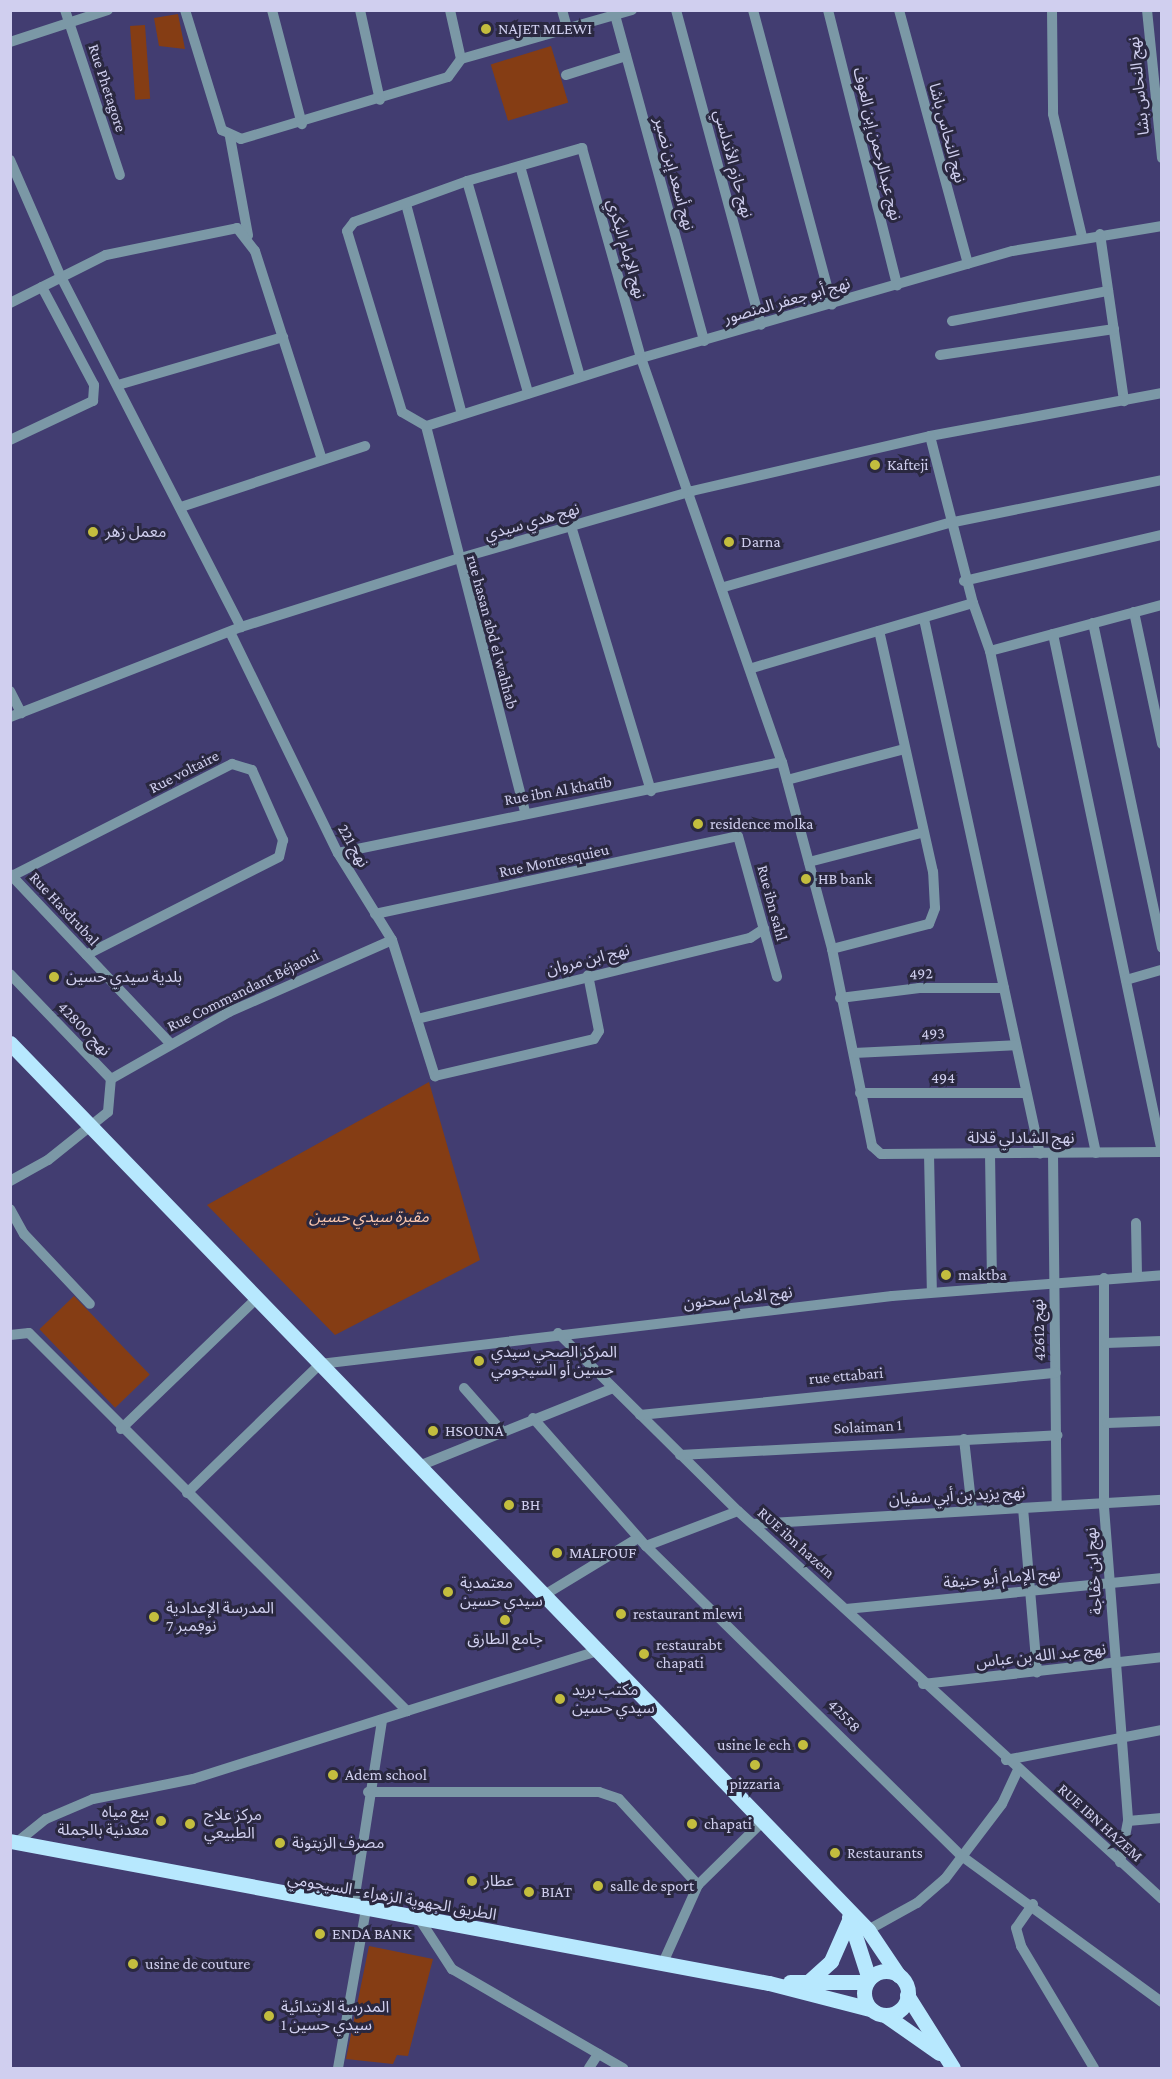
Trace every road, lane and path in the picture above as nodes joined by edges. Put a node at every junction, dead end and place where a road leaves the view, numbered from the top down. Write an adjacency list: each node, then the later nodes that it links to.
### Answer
1 (108, 10): 15 (street)
2 (185, 10): 23 (street)
3 (272, 10): 22 (street)
4 (360, 10): 21 (street)
5 (450, 10): 19 (street)
6 (562, 10): 16 (street)
7 (632, 10): 14 (street)
8 (676, 10): 42 (street, نهج حازم الأندلسي)
9 (753, 10): 40 (street)
10 (828, 10): 36 (street, نهج عبدالرحمن إبن العوف)
11 (899, 10): 34 (street, نهج النحاس باشا)
12 (1052, 10): 33 (street)
13 (1147, 10): 24 (street, نهج النحاس بشا)
14 (615, 15): 16 (street); 18 (street, نهج أسعد إبن نصير)
15 (67, 16): 17 (street); 27 (street, Rue Phetagore)
16 (567, 27): 19 (street)
17 (10, 42)
18 (626, 56): 20 (street); 45 (street, نهج أسعد إبن نصير)
19 (461, 59): 21 (street)
20 (566, 75)
21 (380, 100): 22 (street)
22 (302, 124): 23 (street)
23 (230, 137): 32 (street)
24 (1161, 158)
25 (10, 160): 35 (street)
26 (520, 166): 28 (street); 47 (street, نهج الإمام البكري); 48 (street)
27 (120, 175)
28 (467, 181): 29 (street); 50 (street)
29 (406, 204): 53 (street); 54 (street)
30 (1161, 226): 31 (street, نهج أبو جعفر المنصور)
31 (1100, 234): 33 (street, نهج أبو جعفر المنصور); 38 (street)
32 (248, 235): 35 (street); 44 (street)
33 (1082, 237): 34 (street, نهج أبو جعفر المنصور)
34 (968, 264): 36 (street, نهج أبو جعفر المنصور)
35 (60, 275): 37 (street); 49 (street)
36 (897, 285): 40 (street, نهج أبو جعفر المنصور)
37 (42, 287): 39 (street); 56 (street)
38 (1108, 291): 41 (street); 43 (street)
39 (10, 303)
40 (832, 304): 42 (street, نهج أبو جعفر المنصور)
41 (952, 321)
42 (761, 325): 45 (street, نهج أبو جعفر المنصور)
43 (1114, 329): 46 (street); 52 (street)
44 (283, 337): 49 (street); 58 (street)
45 (704, 341): 47 (street, نهج أبو جعفر المنصور)
46 (940, 356)
47 (641, 358): 48 (street, نهج أبو جعفر المنصور); 60 (street, نهج الإمام البكري)
48 (580, 377): 50 (street, نهج أبو جعفر المنصور)
49 (118, 386): 61 (street)
50 (528, 393): 53 (street, نهج أبو جعفر المنصور)
51 (1161, 393): 52 (street, نهج هدي سيدي)
52 (1124, 401): 55 (street, نهج هدي سيدي)
53 (462, 414): 54 (street, نهج أبو جعفر المنصور)
54 (426, 426): 65 (street, rue hasan abd el wahhab)
55 (930, 436): 60 (street, نهج هدي سيدي); 62 (street)
56 (10, 440)
57 (365, 446): 58 (street)
58 (322, 460): 61 (street)
59 (1161, 480): 62 (street)
60 (692, 491): 63 (street, نهج هدي سيدي); 67 (street, نهج الإمام البكري)
61 (181, 507): 73 (street)
62 (949, 523): 66 (street); 67 (street)
63 (572, 526): 65 (street, نهج هدي سيدي); 85 (street)
64 (1161, 535): 66 (street)
65 (457, 559): 73 (street, نهج هدي سيدي); 86 (street, rue hasan abd el wahhab)
66 (964, 581): 68 (street)
67 (724, 587): 78 (street, نهج الإمام البكري)
68 (973, 603): 71 (street); 77 (street)
69 (1161, 605): 70 (street)
70 (1134, 612): 72 (street); 81 (street)
71 (924, 619): 74 (street); 103 (street)
72 (1094, 623): 76 (street); 95 (street)
73 (241, 627): 75 (street, نهج هدي سيدي)
74 (879, 631): 78 (street); 82 (street)
75 (230, 632): 80 (street, نهج هدي سيدي); 89 (street, نهج 221)
76 (1053, 634): 77 (street); 102 (street)
77 (990, 651): 116 (street)
78 (752, 668): 83 (street, نهج الإمام البكري)
79 (10, 691): 80 (street)
80 (16, 715)
81 (1161, 744)
82 (904, 749): 84 (street); 87 (street)
83 (782, 762): 84 (street, نهج الإمام البكري); 85 (street, Rue ibn Al khatib)
84 (787, 780): 90 (street, نهج الإمام البكري)
85 (651, 791): 86 (street, Rue ibn Al khatib)
86 (525, 811): 89 (street, Rue ibn Al khatib)
87 (921, 833): 90 (street); 96 (street)
88 (738, 836): 92 (street, Rue Montesquieu); 93 (street, Rue ibn sahl)
89 (338, 853): 92 (street, نهج 221)
90 (809, 862): 96 (street, نهج الإمام البكري)
91 (11, 875): 97 (street, Rue Hasdrubal); 97 (street, Rue voltaire)
92 (375, 914): 94 (street, نهج 221)
93 (764, 929): 100 (street, نهج ابن مروان); 101 (street, Rue ibn sahl)
94 (392, 940): 105 (street, نهج 221); 107 (street, Rue Commandant Béjaoui)
95 (1161, 948)
96 (832, 949): 104 (street, نهج الإمام البكري)
97 (86, 955): 107 (street, Rue Hasdrubal)
98 (1161, 970): 102 (street)
99 (10, 974): 110 (street, نهج 42800)
100 (588, 975): 105 (street, نهج ابن مروان); 105 (street, نهج 221)
101 (777, 977)
102 (1126, 980): 114 (street)
103 (1004, 988): 104 (street, 492); 108 (street)
104 (840, 998): 109 (street, نهج الإمام البكري)
105 (417, 1019)
106 (10, 1043): 113 (main road)
107 (170, 1043): 110 (street, Rue Commandant Béjaoui)
108 (1014, 1045): 109 (street, 493); 112 (street)
109 (854, 1053): 111 (street, نهج الإمام البكري)
110 (111, 1079): 113 (street)
111 (860, 1093): 112 (street, 494); 117 (street, نهج الإمام البكري)
112 (1026, 1093): 120 (street)
113 (93, 1127): 121 (street); 130 (main road)
114 (1161, 1152): 116 (street, نهج الشادلي قلالة)
115 (1053, 1153): 116 (street, نهج الشادلي قلالة); 120 (street, نهج الشادلي قلالة); 127 (street, نهج 42612)
116 (1096, 1153)
117 (881, 1154): 118 (street, نهج الشادلي قلالة)
118 (928, 1154): 119 (street, نهج الشادلي قلالة); 129 (street)
119 (990, 1154): 120 (street, نهج الشادلي قلالة); 128 (street)
120 (1040, 1154)
121 (10, 1181)
122 (10, 1209): 131 (street)
123 (1136, 1223): 125 (street)
124 (1161, 1275): 125 (street, نهج الامام سحنون)
125 (1137, 1276): 126 (street, نهج الامام سحنون)
126 (1104, 1278): 127 (street, نهج الامام سحنون); 135 (street, نهج ابن خفاجة)
127 (1052, 1280): 128 (street, نهج الامام سحنون); 137 (street, نهج 42612)
128 (992, 1286): 129 (street, نهج الامام سحنون)
129 (932, 1292): 132 (street, نهج الامام سحنون)
130 (257, 1298): 136 (main road); 144 (street)
131 (90, 1304)
132 (558, 1333): 136 (street, نهج الامام سحنون); 139 (street, RUE ibn hazem)
133 (10, 1335): 144 (street)
134 (1161, 1341): 135 (street)
135 (1106, 1343): 143 (street, نهج ابن خفاجة)
136 (320, 1364): 149 (main road); 150 (street)
137 (1056, 1373): 140 (street, rue ettabari); 146 (street, نهج 42612)
138 (464, 1388): 145 (street)
139 (613, 1388): 140 (street, RUE ibn hazem); 141 (street)
140 (640, 1415): 148 (street, RUE ibn hazem)
141 (533, 1418): 145 (street); 158 (street, 42558)
142 (1161, 1421): 143 (street)
143 (1107, 1423): 153 (street, نهج ابن خفاجة)
144 (121, 1429): 150 (street)
145 (501, 1430): 149 (street)
146 (1057, 1435): 147 (street, Solaiman 1); 152 (street, نهج 42612)
147 (964, 1438): 148 (street, Solaiman 1); 155 (street)
148 (680, 1455): 156 (street, RUE ibn hazem)
149 (419, 1466): 162 (main road)
150 (187, 1493): 169 (street)
151 (1161, 1500): 153 (street, نهج يزيد بن أبي سفيان)
152 (1057, 1506): 153 (street, نهج يزيد بن أبي سفيان); 154 (street, نهج يزيد بن أبي سفيان)
153 (1104, 1507): 160 (street, نهج ابن خفاجة)
154 (1023, 1508): 155 (street, نهج يزيد بن أبي سفيان); 161 (street)
155 (972, 1510): 157 (street, نهج يزيد بن أبي سفيان)
156 (738, 1511): 157 (street, RUE ibn hazem); 158 (street)
157 (753, 1524): 163 (street, RUE ibn hazem)
158 (642, 1542): 162 (street); 180 (street, 42558)
159 (1161, 1578): 160 (street, نهج الإمام أبو حنيفة)
160 (1109, 1583): 161 (street, نهج الإمام أبو حنيفة); 166 (street, نهج ابن خفاجة)
161 (1029, 1591): 163 (street, نهج الإمام أبو حنيفة); 167 (street)
162 (546, 1593): 164 (main road)
163 (846, 1609): 168 (street, RUE ibn hazem)
164 (601, 1650): 169 (street); 178 (main road)
165 (1161, 1658): 166 (street, نهج عبد الله بن عباس)
166 (1116, 1663): 167 (street, نهج عبد الله بن عباس); 172 (street, نهج ابن خفاجة)
167 (1037, 1672): 168 (street, نهج عبد الله بن عباس)
168 (923, 1684): 173 (street, RUE ibn hazem)
169 (407, 1712): 170 (street)
170 (382, 1720): 175 (street); 179 (street)
171 (1161, 1730): 172 (street)
172 (1124, 1735): 173 (street); 177 (street, نهج ابن خفاجة)
173 (1006, 1760): 174 (street, RUE ibn hazem)
174 (1018, 1770): 180 (street); 181 (street, RUE IBN HAZEM)
175 (368, 1792): 182 (street); 185 (street)
176 (1161, 1818): 177 (street)
177 (1128, 1821): 181 (street, نهج ابن خفاجة)
178 (762, 1822): 182 (street); 186 (main road)
179 (13, 1842): 185 (main road, الطريق الجهوية الزهراء - السيجومي)
180 (963, 1857): 184 (street, 42558); 188 (street)
181 (1120, 1862): 183 (street, RUE IBN HAZEM)
182 (698, 1885): 189 (street)
183 (1161, 1899)
184 (1033, 1904): 195 (street, 42558); 203 (street)
185 (359, 1909): 187 (main road, الطريق الجهوية الزهراء - السيجومي); 200 (street)
186 (848, 1913): 188 (main road); 191 (main road); 192 (main road)
187 (420, 1920): 189 (main road, الطريق الجهوية الزهراء - السيجومي); 198 (street)
188 (868, 1930): 190 (main road)
189 (662, 1965): 193 (main road, الطريق الجهوية الزهراء - السيجومي)
190 (899, 1976): 191 (main road); 194 (main road)
191 (868, 1981): 192 (main road); 196 (main road)
192 (808, 1982): 193 (main road)
193 (769, 1983): 196 (main road)
194 (908, 1995): 197 (main road); 199 (main road)
195 (1161, 2002)
196 (870, 2009): 197 (main road)
197 (885, 2015): 199 (main road)
198 (598, 2054): 201 (street); 202 (street)
199 (950, 2065)
200 (338, 2068)
201 (589, 2068)
202 (623, 2068)
203 (1095, 2068)

